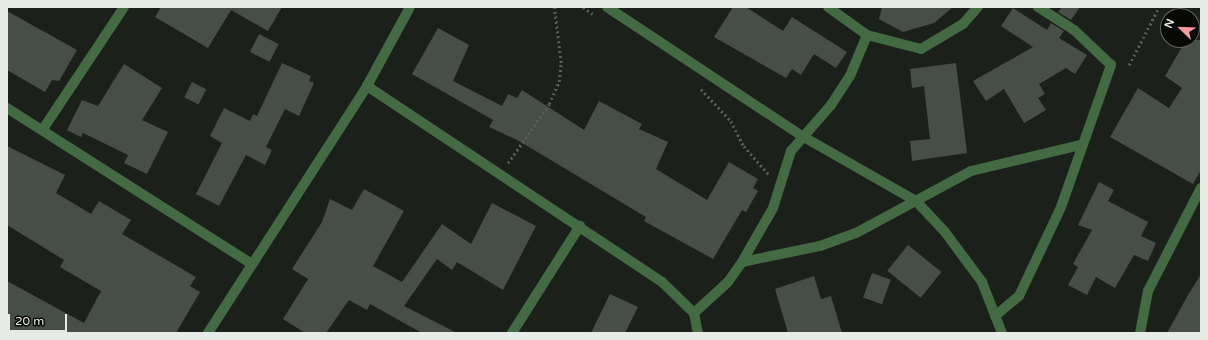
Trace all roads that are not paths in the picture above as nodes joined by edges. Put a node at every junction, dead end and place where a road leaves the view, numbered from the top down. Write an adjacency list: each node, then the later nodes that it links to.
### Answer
1 (124, 7): 10 (street)
2 (410, 7): 8 (street)
3 (607, 7): 11 (street)
4 (828, 7): 7 (street)
5 (978, 7): 7 (street)
6 (1038, 7): 12 (street)
7 (867, 36): 11 (street)
8 (367, 86): 15 (street); 17 (street)
9 (7, 108): 10 (street)
10 (43, 129): 17 (street)
11 (802, 136): 14 (street); 16 (street)
12 (1080, 145): 14 (street); 19 (street)
13 (1201, 188): 24 (street)
14 (916, 201): 16 (street); 19 (street)
15 (580, 226): 18 (street); 21 (street)
16 (742, 262): 18 (street)
17 (252, 264): 20 (street)
18 (694, 313): 22 (street)
19 (995, 316): 23 (street)
20 (208, 333)
21 (512, 333)
22 (698, 333)
23 (1002, 333)
24 (1140, 333)

